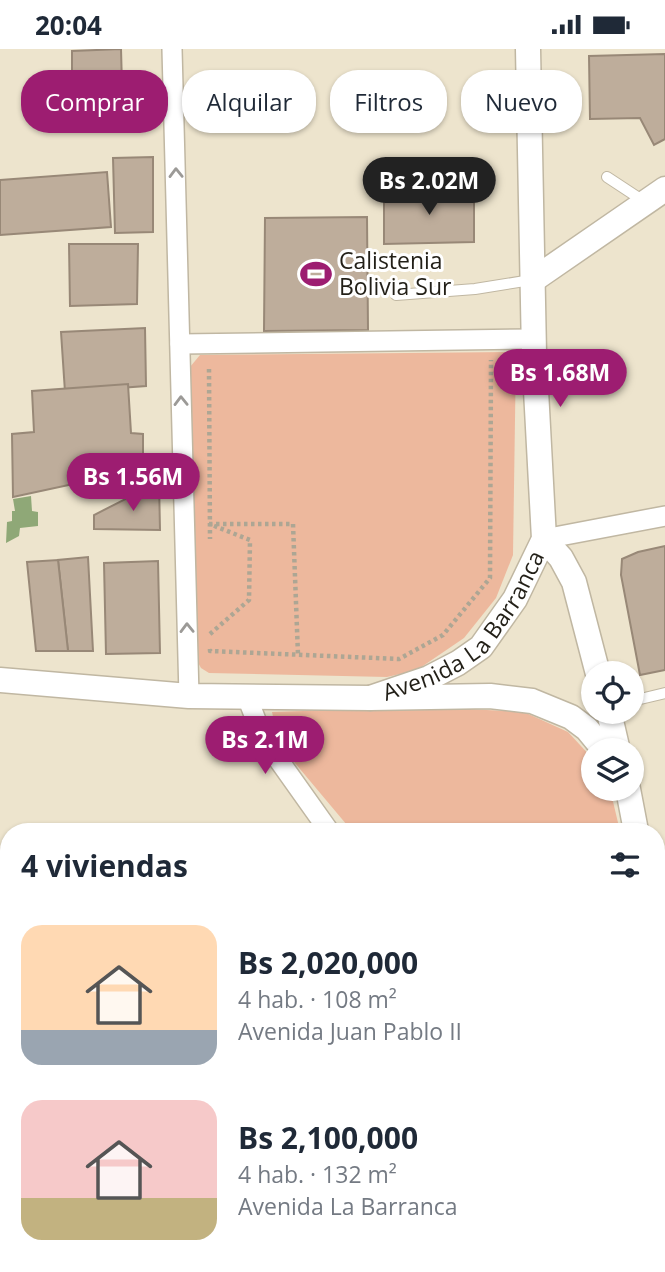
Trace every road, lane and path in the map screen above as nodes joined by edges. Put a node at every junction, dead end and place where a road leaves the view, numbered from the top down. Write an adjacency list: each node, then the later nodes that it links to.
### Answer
1 (172, 49): 8 (street, one-way to 1)
2 (528, 49): 5 (street)
3 (607, 177): 4 (lane)
4 (655, 196): 5 (street)
5 (533, 280): 6 (lane); 7 (street)
6 (396, 295)
7 (534, 339): 8 (street); 13 (street)
8 (180, 344): 21 (street, one-way to 8)
9 (491, 352): 17 (path)
10 (222, 368): 12 (path)
11 (665, 516): 13 (street)
12 (209, 524): 14 (path); 16 (path); 17 (path)
13 (544, 539): 18 (street); 23 (street, Avenida La Barranca)
14 (209, 551)
15 (210, 620): 16 (path)
16 (210, 634): 17 (path)
17 (298, 655)
18 (595, 661)
19 (0, 680): 21 (street, Avenida La Barranca)
20 (665, 693): 24 (lane)
21 (189, 696): 22 (street, Avenida La Barranca)
22 (247, 697): 23 (street, Avenida La Barranca); 27 (street)
23 (370, 698): 25 (street, Avenida La Barranca)
24 (644, 698)
25 (594, 738)
26 (630, 801): 28 (street)
27 (322, 823)
28 (634, 823)

